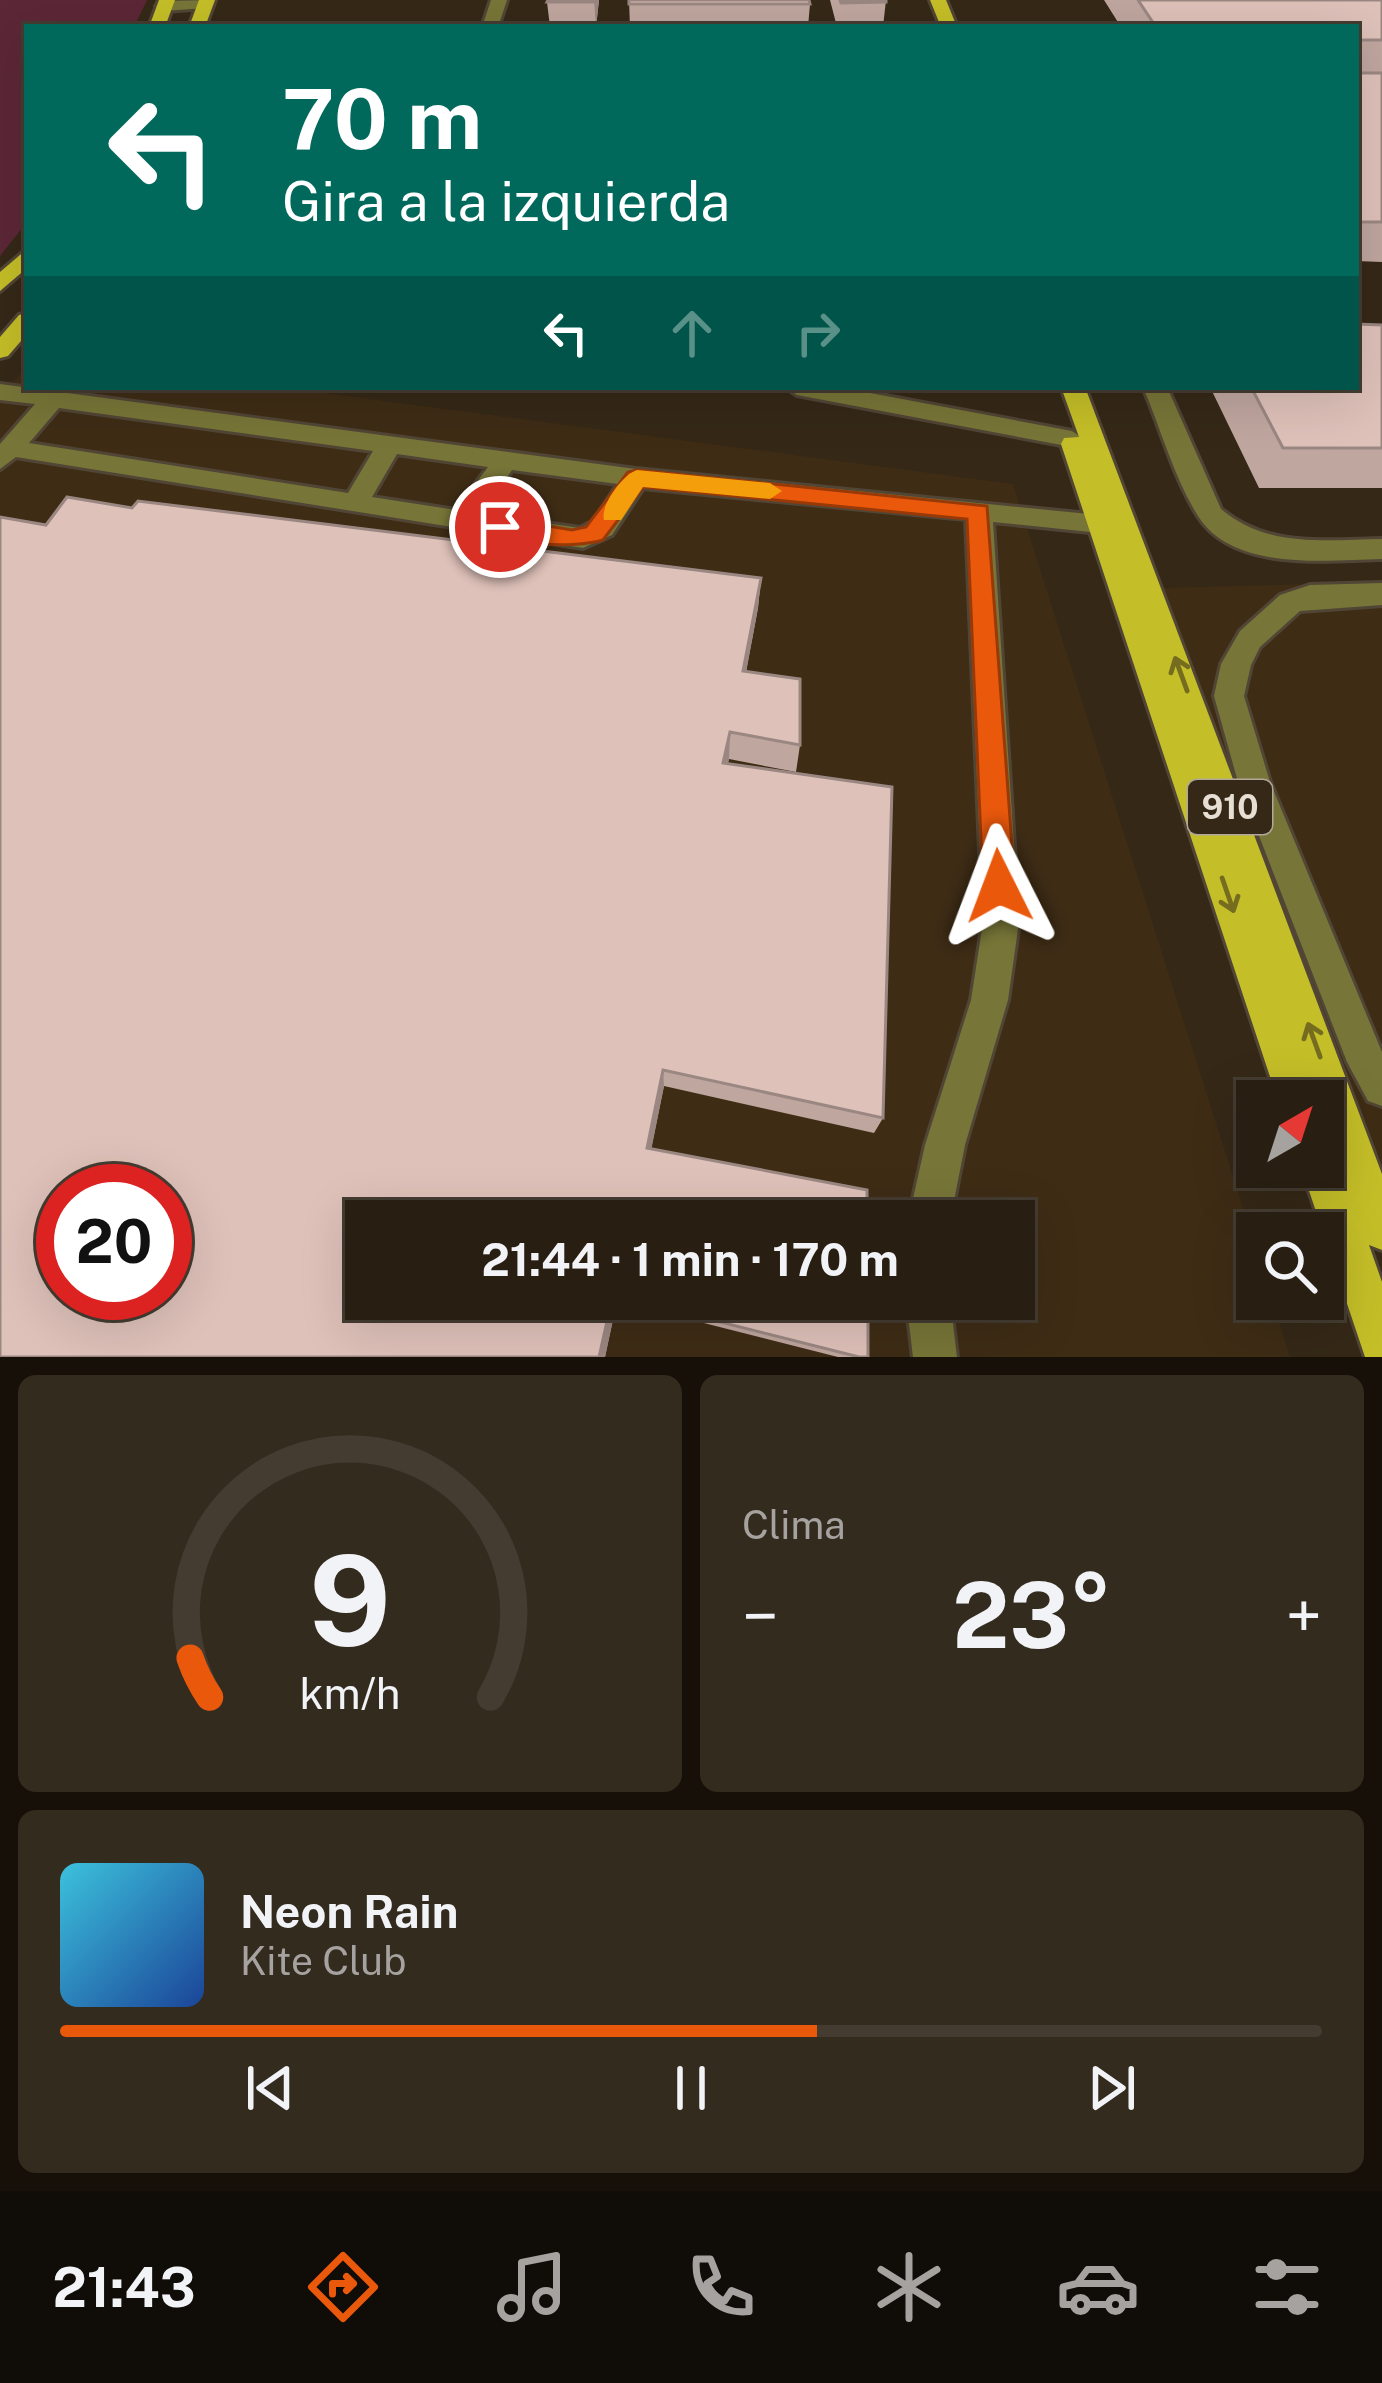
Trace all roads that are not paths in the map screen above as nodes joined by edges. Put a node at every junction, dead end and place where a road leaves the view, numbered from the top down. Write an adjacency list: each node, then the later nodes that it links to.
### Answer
1 (207, 2): 2 (street)
2 (166, 3)
3 (24, 258): 4 (main road)
4 (0, 285)
5 (24, 323): 6 (main road)
6 (0, 351)
7 (830, 390): 12 (street)
8 (1055, 390): 14 (main road, 910)
9 (1074, 390): 29 (main road, 910, one-way to 9)
10 (1157, 390): 23 (street)
11 (0, 392): 13 (street)
12 (885, 395): 14 (street)
13 (52, 400): 15 (street); 16 (street)
14 (1072, 439): 22 (main road, 910)
15 (390, 444): 17 (street); 19 (street)
16 (5, 454): 19 (street)
17 (507, 458): 18 (street); 21 (street)
18 (637, 478): 20 (street); 21 (street)
19 (355, 503): 21 (street)
20 (979, 512): 22 (street); 28 (street)
21 (463, 521)
22 (1100, 523): 25 (main road, 910, one-way to 25)
23 (1382, 549)
24 (1382, 594): 26 (street)
25 (1291, 1080)
26 (1382, 1087)
27 (1328, 1188): 31 (main road)
28 (932, 1200)
29 (1382, 1229)
30 (931, 1320): 32 (street)
31 (1382, 1344)
32 (935, 1357)

